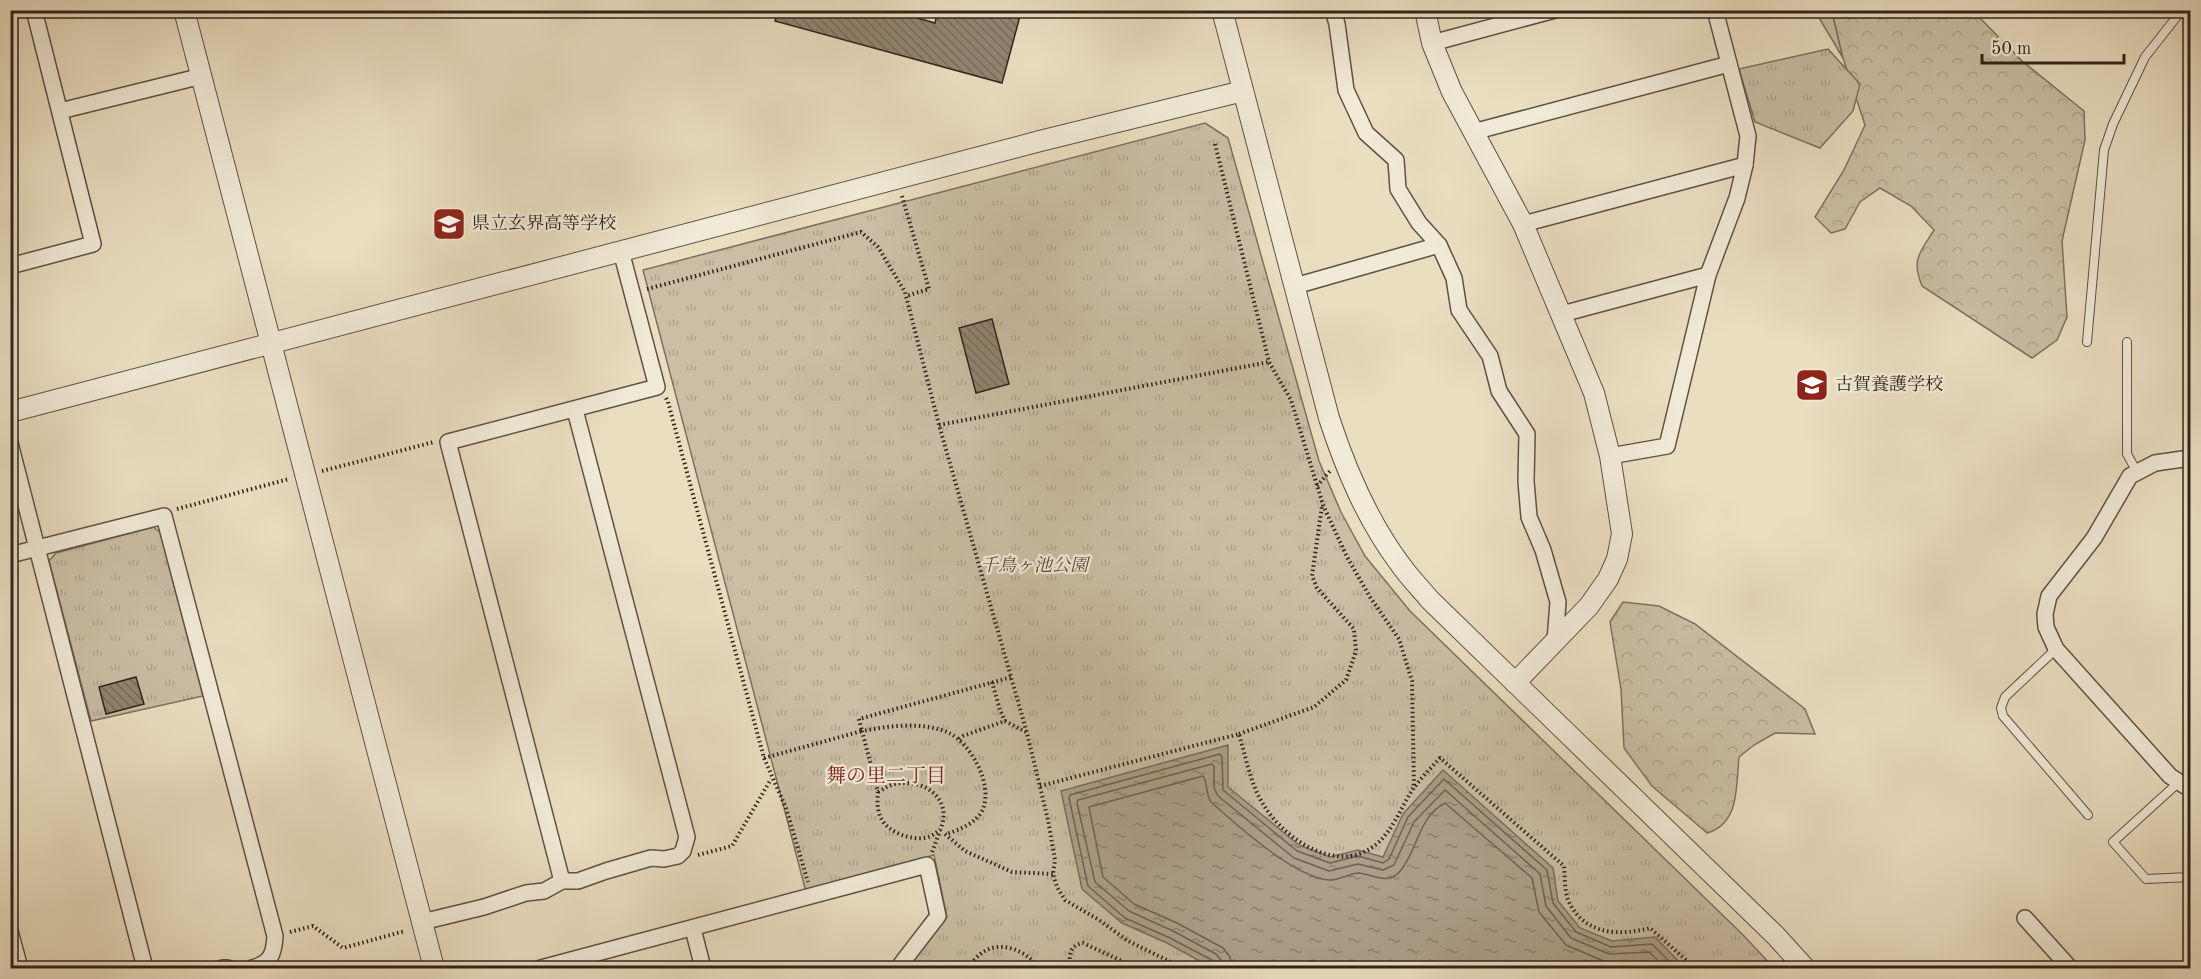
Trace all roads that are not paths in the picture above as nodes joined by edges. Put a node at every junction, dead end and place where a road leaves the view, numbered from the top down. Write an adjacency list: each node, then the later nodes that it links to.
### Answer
1 (34, 10): 13 (street)
2 (184, 10): 11 (street)
3 (1222, 10): 12 (street)
4 (1333, 10): 17 (street)
5 (1425, 10): 9 (street)
6 (1555, 10): 9 (street)
7 (1715, 10): 10 (street)
8 (2182, 10): 23 (lane)
9 (1432, 43): 14 (street)
10 (1730, 64): 14 (street); 15 (street)
11 (202, 76): 13 (street); 25 (street)
12 (1243, 91): 18 (street); 21 (street)
13 (60, 111): 19 (street)
14 (1473, 132): 16 (street)
15 (1745, 165): 16 (street); 20 (street)
16 (1523, 224): 22 (street)
17 (1439, 245): 21 (street); 34 (street)
18 (621, 251): 25 (street); 26 (street)
19 (10, 266)
20 (1708, 275): 22 (street); 29 (street)
21 (1295, 286): 36 (street)
22 (1562, 314): 29 (street)
23 (2087, 342)
24 (2127, 342): 31 (lane)
25 (272, 344): 27 (street); 42 (street)
26 (576, 410): 40 (street); 40 (street)
27 (10, 411)
28 (10, 443): 32 (street)
29 (1610, 456): 34 (street)
30 (2190, 458): 31 (street)
31 (2137, 472): 35 (street)
32 (37, 548): 33 (street); 47 (street); 50 (street)
33 (10, 555)
34 (1555, 641): 36 (street)
35 (2056, 649): 37 (street); 38 (lane)
36 (1515, 683): 55 (street)
37 (2185, 785): 39 (lane)
38 (2088, 815)
39 (2190, 878)
40 (561, 881): 42 (street)
41 (2025, 918): 56 (street)
42 (422, 922): 51 (street)
43 (693, 929): 45 (street); 53 (street); 54 (street)
44 (10, 931): 46 (street)
45 (577, 964): 52 (street)
46 (20, 969)
47 (146, 969)
48 (222, 969): 49 (street)
49 (228, 969)
50 (252, 969)
51 (434, 969)
52 (542, 969)
53 (704, 969)
54 (898, 969)
55 (1805, 969)
56 (2070, 969)

